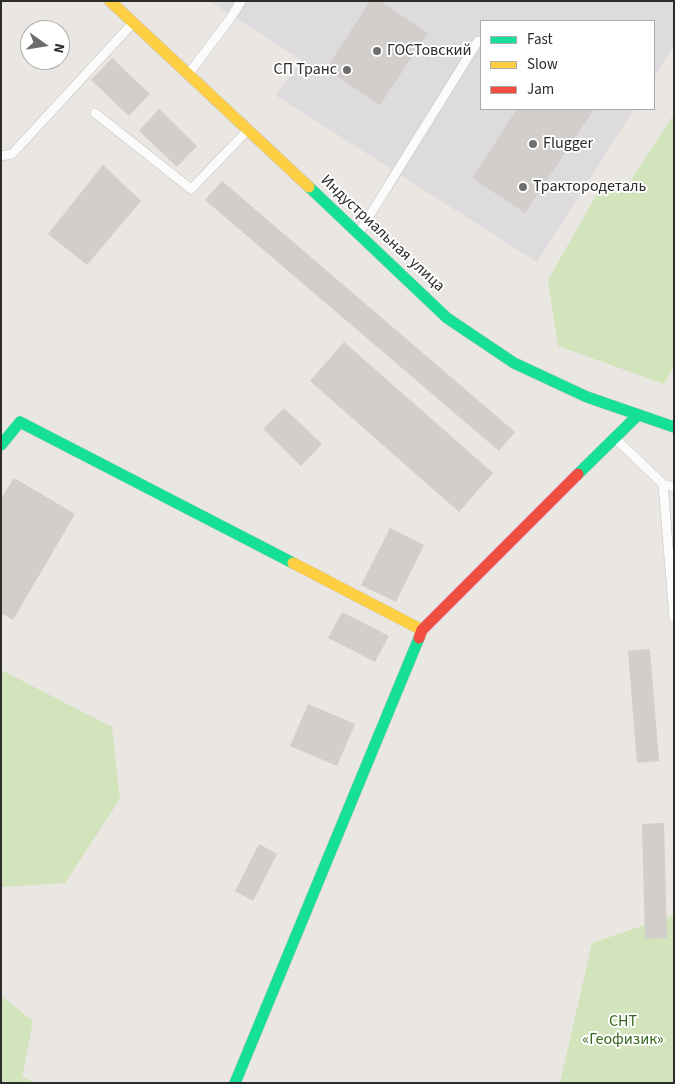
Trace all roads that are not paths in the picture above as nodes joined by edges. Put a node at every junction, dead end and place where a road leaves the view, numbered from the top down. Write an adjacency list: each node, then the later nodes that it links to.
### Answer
1 (110, 1): 3 (main road, Индустриальная улица)
2 (241, 1): 5 (lane)
3 (133, 23): 5 (main road, Индустриальная улица); 8 (lane)
4 (478, 41): 9 (lane)
5 (188, 74): 7 (main road, Индустриальная улица)
6 (95, 113): 7 (lane)
7 (248, 130): 9 (main road, Индустриальная улица)
8 (1, 156)
9 (358, 233): 10 (main road, Индустриальная улица)
10 (638, 415): 11 (main road, Индустриальная улица); 12 (main road)
11 (674, 427)
12 (615, 438): 14 (lane); 17 (main road)
13 (1, 445): 17 (main road)
14 (663, 484): 15 (lane); 16 (lane)
15 (674, 487)
16 (674, 618)
17 (422, 630): 18 (main road)
18 (234, 1083)

